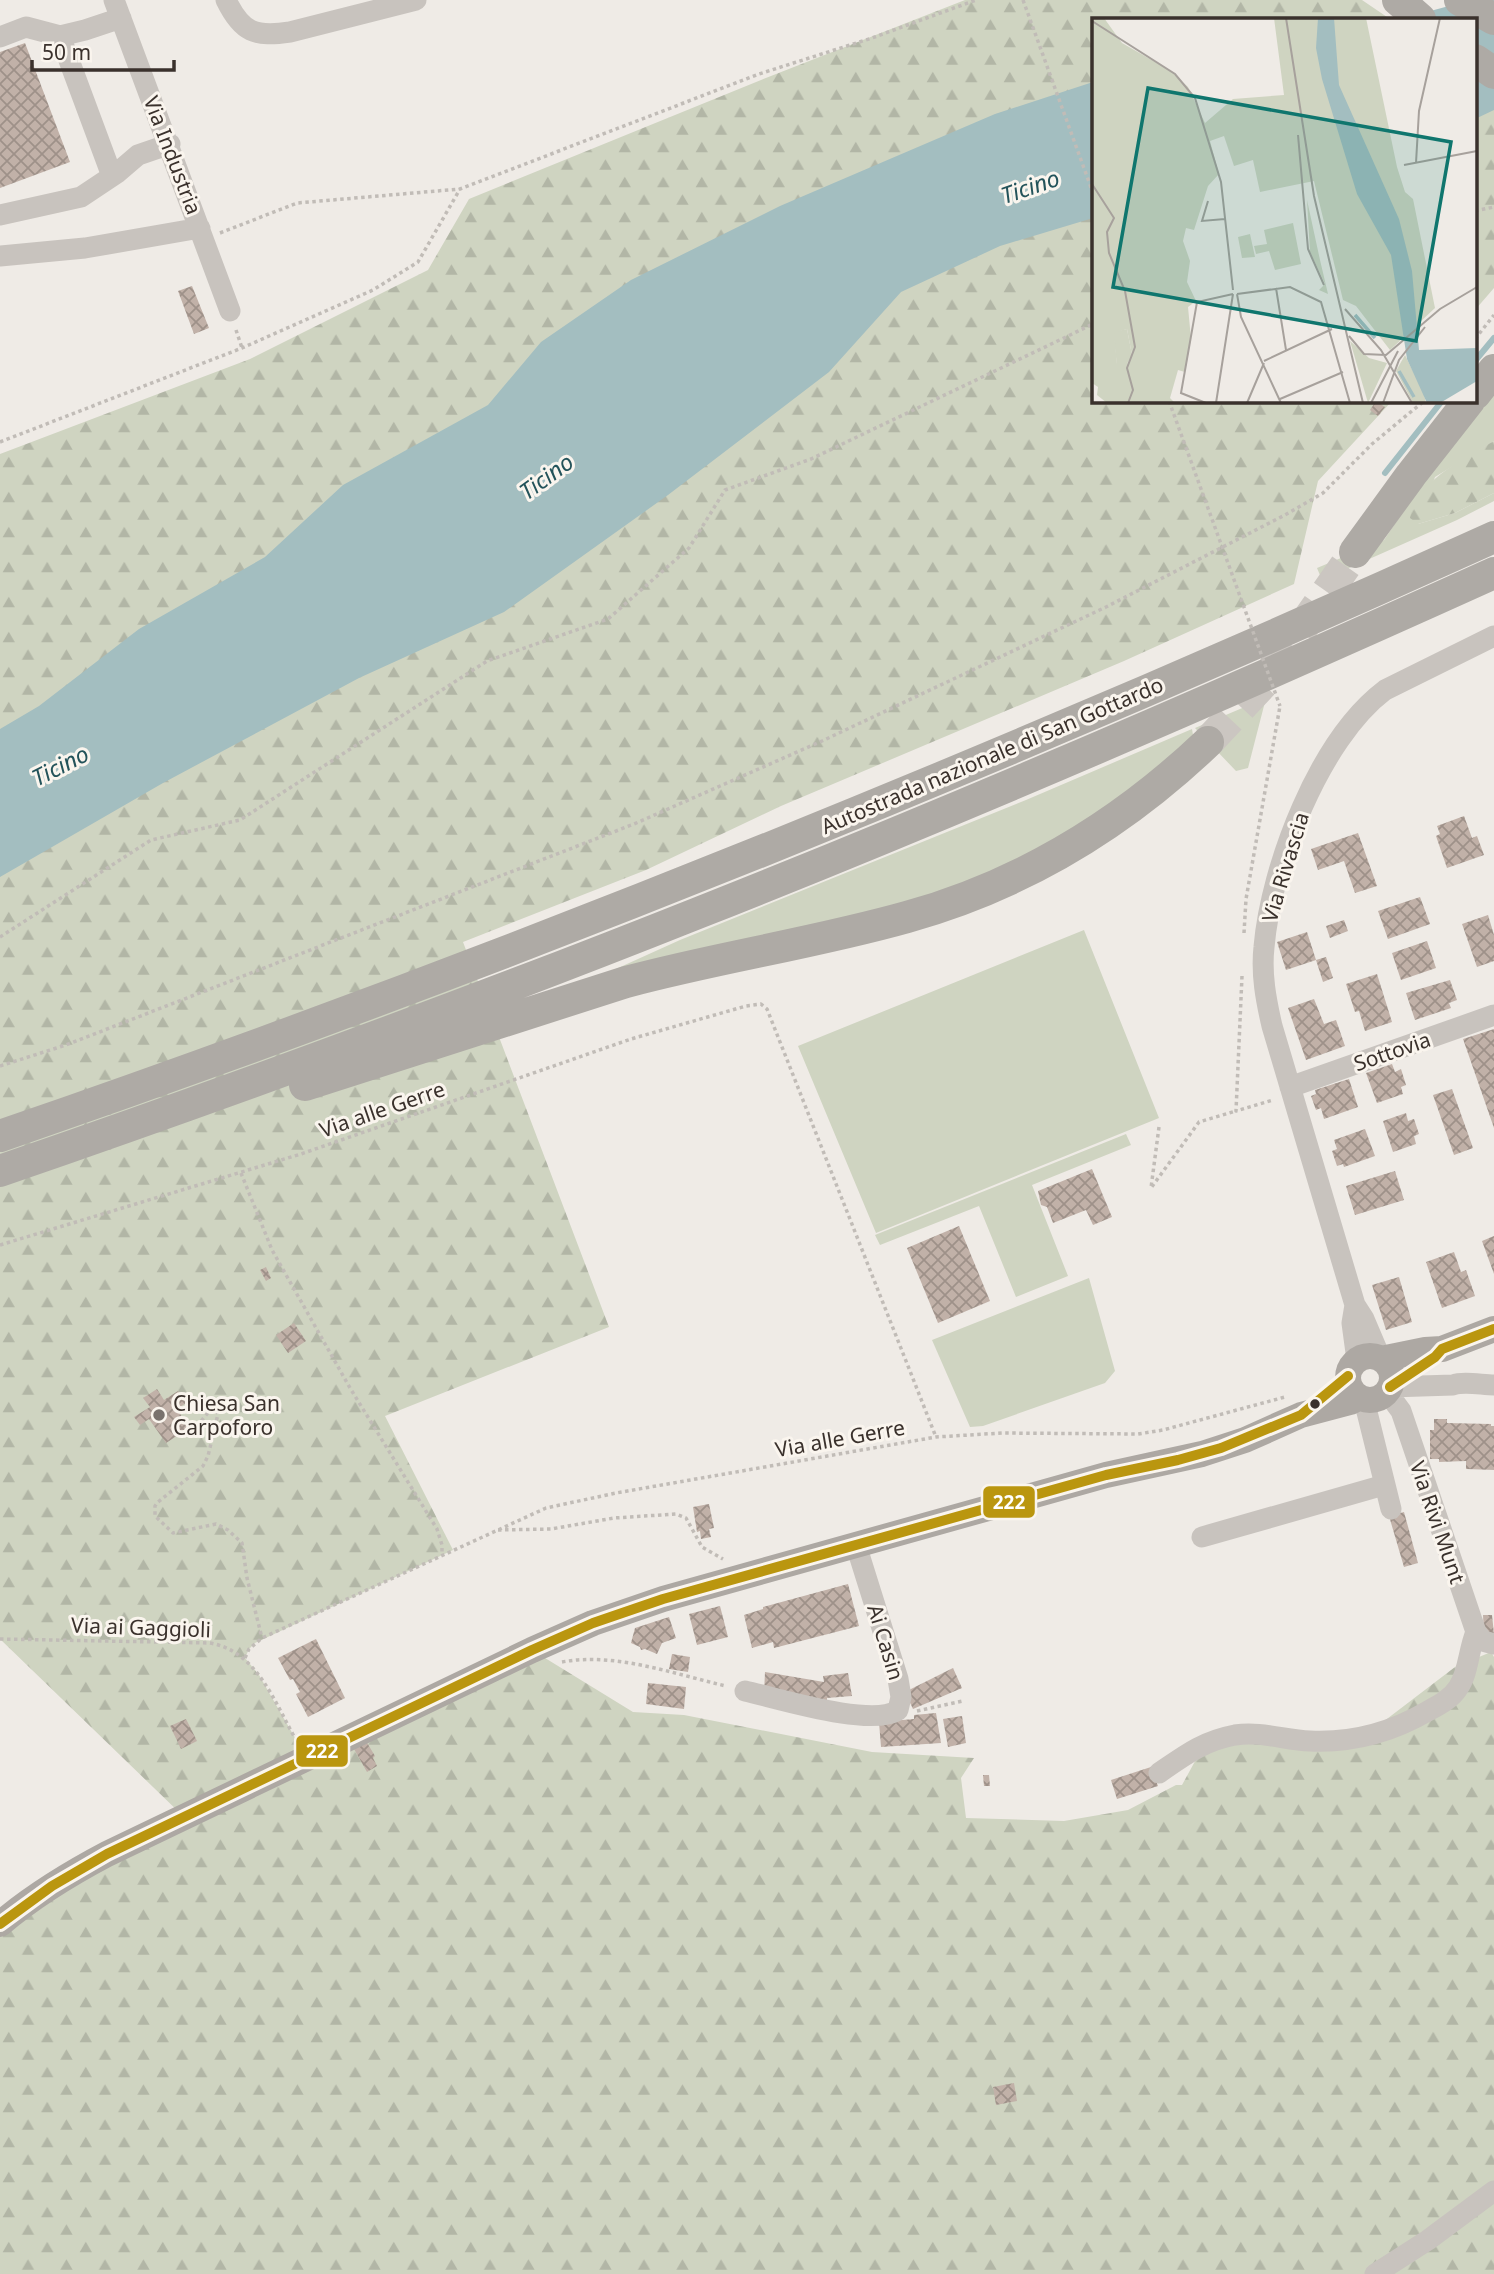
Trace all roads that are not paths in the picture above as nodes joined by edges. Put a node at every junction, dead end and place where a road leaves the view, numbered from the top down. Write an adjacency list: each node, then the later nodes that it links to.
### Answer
1 (226, 0): 2 (street)
2 (416, 0)
3 (1460, 0): 5 (highway)
4 (118, 9): 6 (street); 12 (street, Via Industria)
5 (1494, 19)
6 (60, 36): 7 (street); 13 (street)
7 (0, 37)
8 (1476, 44): 9 (highway)
9 (1494, 55)
10 (1476, 61): 11 (highway)
11 (1494, 73)
12 (170, 144): 13 (street); 15 (street, Via Industria)
13 (112, 176): 14 (street)
14 (0, 215)
15 (203, 233): 16 (street); 17 (street, Via Industria)
16 (0, 256)
17 (230, 311)
18 (1494, 370): 19 (highway)
19 (1476, 393)
20 (1468, 402): 23 (highway)
21 (1494, 517): 25 (highway)
22 (1494, 537): 25 (highway)
23 (1355, 552)
24 (1494, 573): 30 (highway)
25 (1314, 616): 31 (highway, Autostrada nazionale di San Gottardo)
26 (1494, 636): 29 (street, Via Rivascia)
27 (1208, 742): 30 (highway)
28 (1494, 1015): 29 (street, Sottovia)
29 (1290, 1087): 35 (street, Via Rivascia)
30 (149, 1119): 32 (highway)
31 (0, 1136)
32 (0, 1171)
33 (1494, 1329): 34 (main road)
34 (1442, 1349): 35 (main road); 36 (street)
35 (1369, 1382): 36 (street); 38 (street); 41 (main road); 42 (street, Via Rivi Munt)
36 (1458, 1383): 37 (street)
37 (1494, 1384)
38 (1384, 1485): 39 (street); 40 (street)
39 (1391, 1509)
40 (1202, 1537)
41 (856, 1545): 44 (street, Ai Casin); 46 (main road)
42 (1476, 1632): 43 (street); 45 (street)
43 (1494, 1644)
44 (745, 1690)
45 (1159, 1773)
46 (0, 1924)
47 (1494, 2191): 48 (street)
48 (1381, 2270)

